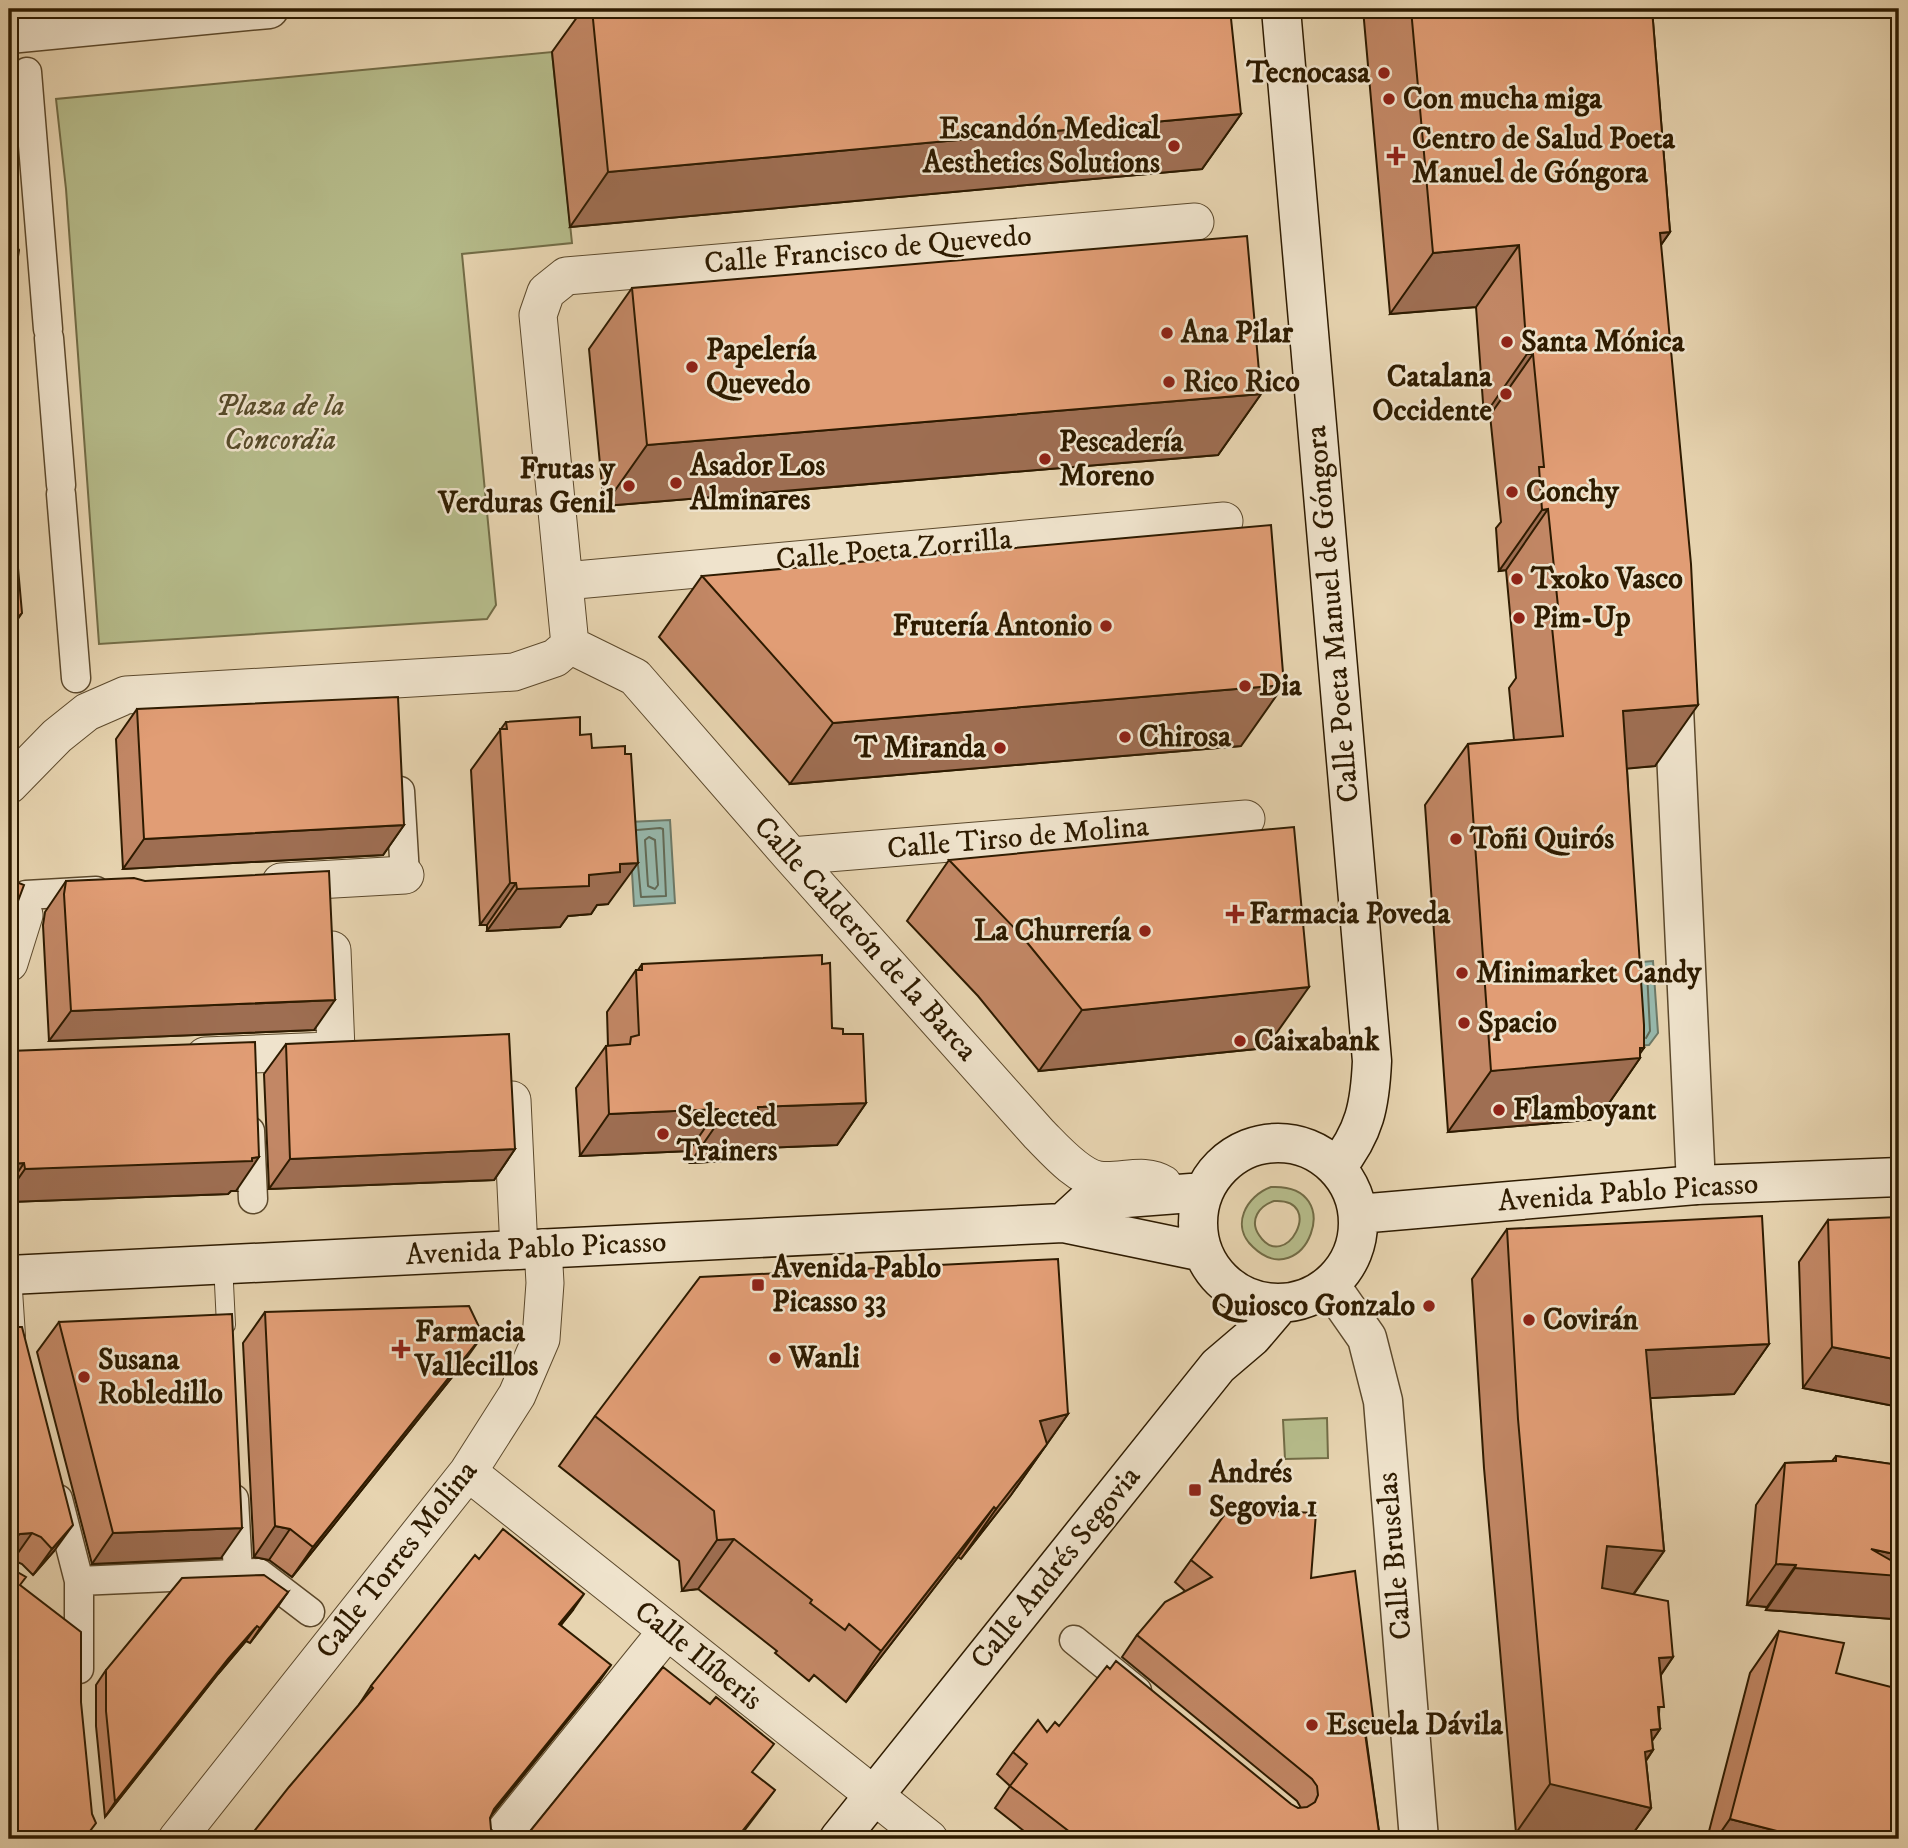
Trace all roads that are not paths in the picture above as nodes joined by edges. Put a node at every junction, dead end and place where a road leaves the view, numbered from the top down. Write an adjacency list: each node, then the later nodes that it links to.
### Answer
1 (269, 9): 3 (main road)
2 (1281, 9): 24 (main road, Calle Poeta Manuel de Góngora)
3 (30, 24)
4 (27, 72): 10 (street)
5 (1195, 222): 7 (street, Calle Francisco de Quevedo)
6 (1224, 521): 7 (street, Calle Poeta Zorrilla)
7 (565, 581): 8 (street)
8 (570, 645): 12 (street); 14 (street, Calle Calderón de la Barca)
9 (1671, 647): 26 (main road)
10 (76, 678)
11 (399, 766): 15 (street)
12 (9, 785)
13 (1246, 819): 14 (street, Calle Tirso de Molina)
14 (791, 856): 27 (street, Calle Calderón de la Barca)
15 (405, 875): 18 (street)
16 (246, 884): 18 (street)
17 (123, 890): 19 (street)
18 (329, 901): 23 (street)
19 (25, 905): 20 (street)
20 (9, 963)
21 (168, 1058): 23 (street)
22 (510, 1069): 31 (street, Calle Torres Molina)
23 (248, 1081): 28 (street)
24 (1336, 1168): 27 (main road); 29 (main road)
25 (1899, 1177): 26 (main road, Avenida Pablo Picasso)
26 (1696, 1185): 29 (main road, Avenida Pablo Picasso)
27 (1191, 1193): 30 (main road); 32 (main road)
28 (253, 1199)
29 (1358, 1214): 35 (main road)
30 (1063, 1223): 31 (main road, Avenida Pablo Picasso); 32 (main road, Avenida Pablo Picasso)
31 (531, 1249): 33 (main road, Avenida Pablo Picasso); 39 (street, Calle Torres Molina)
32 (1203, 1252): 36 (main road)
33 (223, 1263): 34 (main road, Avenida Pablo Picasso); 37 (lane)
34 (10, 1275): 38 (lane)
35 (1330, 1285): 36 (main road); 54 (main road, Calle Bruselas)
36 (1281, 1303): 49 (main road, Calle Andrés Segovia)
37 (227, 1339)
38 (19, 1349)
39 (468, 1472): 45 (street, Calle Ilíberis); 50 (street, Calle Torres Molina)
40 (233, 1477): 42 (street)
41 (52, 1478): 43 (street)
42 (238, 1573): 43 (street); 44 (street)
43 (79, 1581): 47 (street)
44 (310, 1612)
45 (667, 1631): 49 (street, Calle Ilíberis); 51 (street)
46 (1074, 1640): 48 (street)
47 (79, 1700)
48 (1159, 1709)
49 (874, 1795): 52 (main road, Calle Andrés Segovia); 53 (street, Calle Ilíberis)
50 (177, 1839)
51 (499, 1839)
52 (839, 1839)
53 (929, 1839)
54 (1419, 1839)

